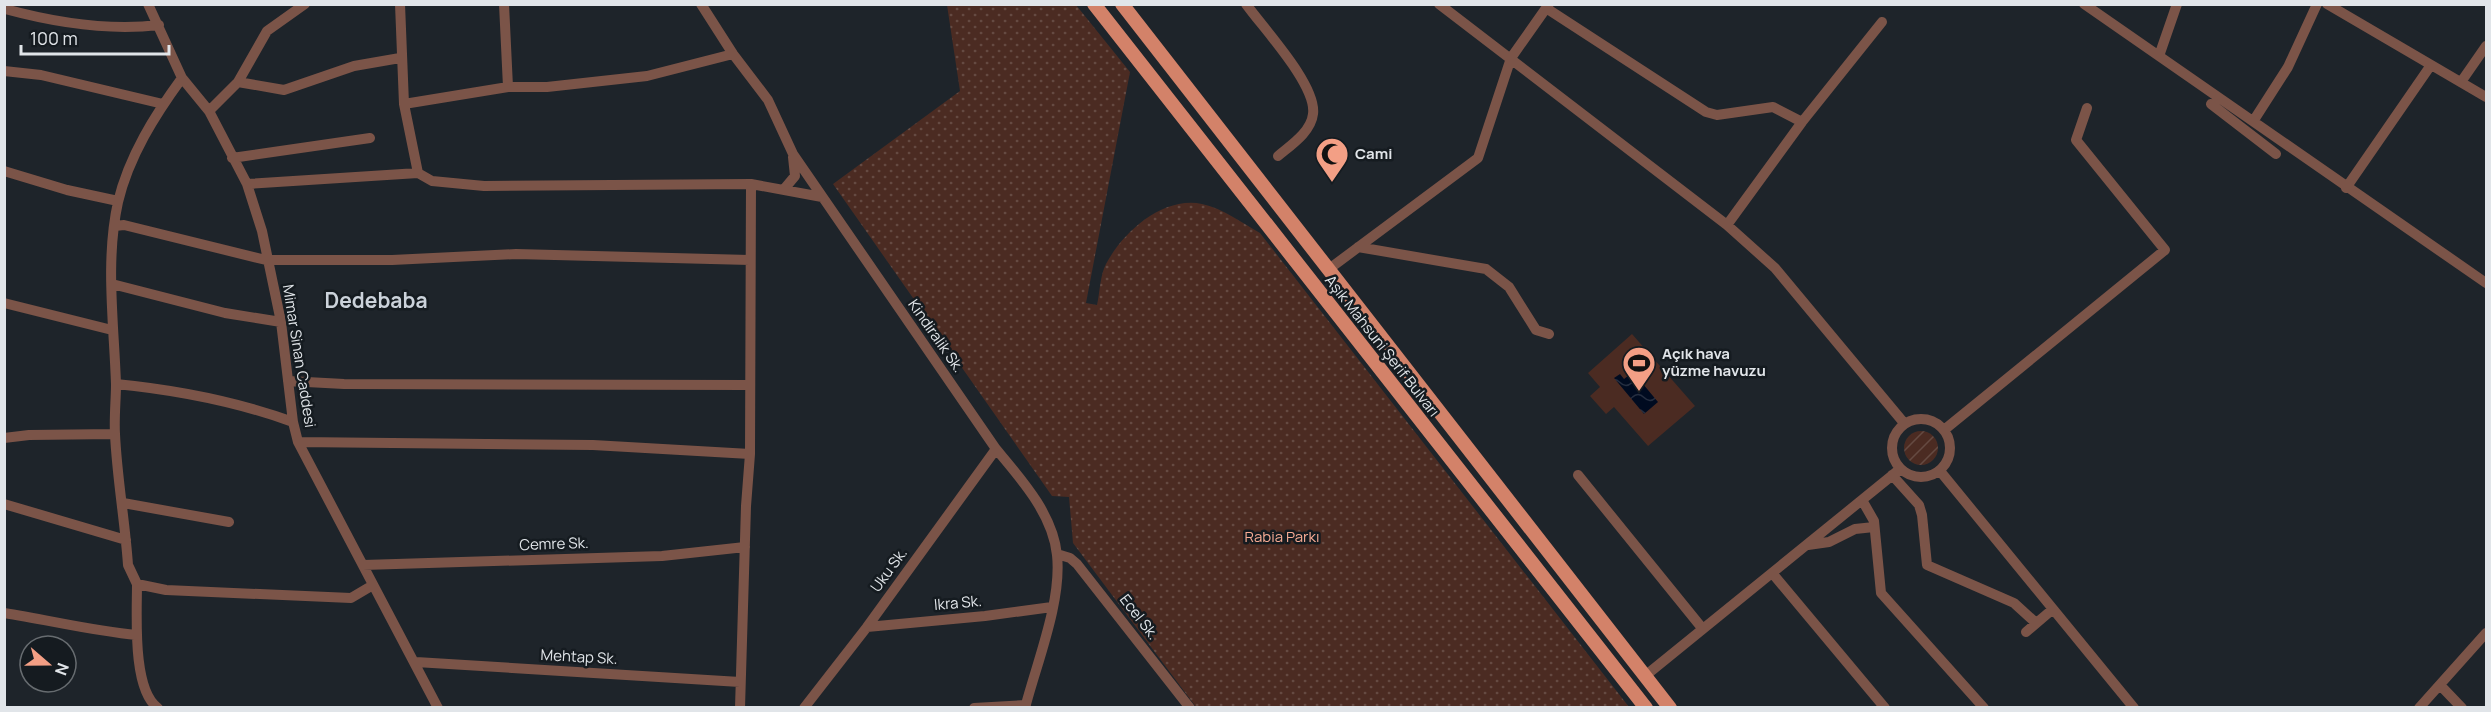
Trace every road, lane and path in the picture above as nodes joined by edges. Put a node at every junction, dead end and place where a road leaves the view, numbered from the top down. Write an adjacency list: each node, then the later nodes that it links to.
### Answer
1 (148, 4): 17 (street, Mimar Sinan Caddesi)
2 (305, 4): 26 (street)
3 (400, 4): 21 (street)
4 (504, 4): 28 (street)
5 (701, 4): 19 (street, Kindiralik Sk.)
6 (1094, 4): 109 (main road, Aşık Mahsuni Şerif Bulvarı)
7 (1122, 4): 55 (main road, Aşık Mahsuni Şerif Bulvarı)
8 (1246, 4): 40 (street)
9 (1439, 4): 22 (street)
10 (2084, 4): 20 (street)
11 (2177, 4): 20 (street)
12 (2317, 4): 35 (street)
13 (2327, 4): 23 (street)
14 (1548, 6): 22 (street); 36 (street)
15 (5, 8): 17 (street)
16 (1882, 22): 36 (street)
17 (159, 25): 25 (street, Mimar Sinan Caddesi)
18 (2487, 46): 27 (street)
19 (733, 54): 28 (street); 38 (street, Kindiralik Sk.)
20 (2158, 56): 35 (street)
21 (400, 58): 26 (street); 30 (street)
22 (1511, 58): 50 (street); 52 (street)
23 (2431, 65): 27 (street); 47 (street)
24 (4, 71): 32 (street)
25 (182, 78): 32 (street); 34 (street, Mimar Sinan Caddesi)
26 (238, 82): 34 (street)
27 (2461, 82): 29 (street)
28 (508, 87): 30 (street)
29 (2487, 97)
30 (404, 104): 43 (street)
31 (2211, 104): 39 (street)
32 (163, 105): 49 (street)
33 (2087, 108): 67 (street)
34 (209, 111): 41 (street, Mimar Sinan Caddesi)
35 (2254, 120): 47 (street)
36 (1802, 122): 50 (street)
37 (369, 138): 41 (street)
38 (793, 154): 46 (street); 48 (street, Kindiralik Sk.)
39 (2276, 154)
40 (1278, 156)
41 (232, 158): 44 (street, Mimar Sinan Caddesi)
42 (4, 171): 49 (street)
43 (418, 173): 44 (street); 45 (street)
44 (247, 184): 53 (street, Mimar Sinan Caddesi)
45 (751, 184): 46 (street); 54 (street)
46 (785, 188): 48 (street)
47 (2346, 188): 56 (street)
48 (822, 197): 71 (street, Kindiralik Sk.)
49 (118, 201): 51 (street)
50 (1727, 225): 66 (street)
51 (115, 226): 53 (street); 57 (street)
52 (1358, 247): 55 (street); 61 (street)
53 (266, 260): 54 (street); 59 (street, Mimar Sinan Caddesi)
54 (750, 260): 64 (street)
55 (1329, 268): 99 (main road, Aşık Mahsuni Şerif Bulvarı)
56 (2487, 283)
57 (112, 284): 59 (street); 60 (street)
58 (4, 303): 60 (street)
59 (281, 322): 62 (street, Mimar Sinan Caddesi)
60 (112, 330): 63 (street)
61 (1549, 334)
62 (288, 381): 64 (street); 65 (street, Mimar Sinan Caddesi)
63 (116, 384): 65 (street); 68 (street)
64 (749, 385): 72 (street)
65 (292, 422): 70 (street, Mimar Sinan Caddesi)
66 (1904, 423): 67 (street); 74 (street)
67 (1944, 430): 73 (street)
68 (115, 434): 69 (street); 77 (street)
69 (4, 438)
70 (298, 442): 72 (street); 85 (street, Mimar Sinan Caddesi)
71 (996, 448): 84 (street, Kindiralik Sk.); 93 (street, Uku Sk.)
72 (750, 454): 83 (street)
73 (1940, 471): 74 (street); 90 (street)
74 (1896, 472): 76 (street); 92 (street)
75 (1578, 476): 94 (street)
76 (1862, 500): 80 (street); 82 (street)
77 (123, 503): 79 (street); 81 (street)
78 (4, 504): 81 (street)
79 (229, 522)
80 (1874, 527): 82 (street); 112 (street)
81 (126, 540): 87 (street)
82 (1808, 544): 86 (street)
83 (745, 547): 85 (street, Cemre Sk.); 100 (street)
84 (1057, 554): 89 (street, Kindiralik Sk.); 108 (street, Ecel Sk.)
85 (363, 565): 88 (street, Mimar Sinan Caddesi)
86 (1773, 574): 94 (street); 111 (street)
87 (137, 584): 88 (street); 97 (street)
88 (374, 585): 98 (street, Mimar Sinan Caddesi)
89 (1052, 606): 93 (street, Ikra Sk.); 102 (street, Kindiralik Sk.)
90 (2053, 609): 92 (street); 113 (street)
91 (4, 614): 97 (street)
92 (2036, 624): 95 (street)
93 (867, 627): 106 (street, Uku Sk.)
94 (1702, 628): 99 (street)
95 (2025, 632)
96 (2487, 633): 101 (street)
97 (137, 635): 103 (street)
98 (416, 662): 100 (street, Mehtap Sk.); 104 (street, Mimar Sinan Caddesi)
99 (1645, 676): 110 (main road, Aşık Mahsuni Şerif Bulvarı)
100 (740, 682): 105 (street)
101 (2440, 685): 114 (street); 115 (street)
102 (1025, 706): 107 (street)
103 (158, 708)
104 (438, 708)
105 (740, 708)
106 (804, 708)
107 (974, 708)
108 (1190, 708)
109 (1646, 708)
110 (1670, 708)
111 (1885, 708)
112 (1984, 708)
113 (2134, 708)
114 (2419, 708)
115 (2462, 708)

